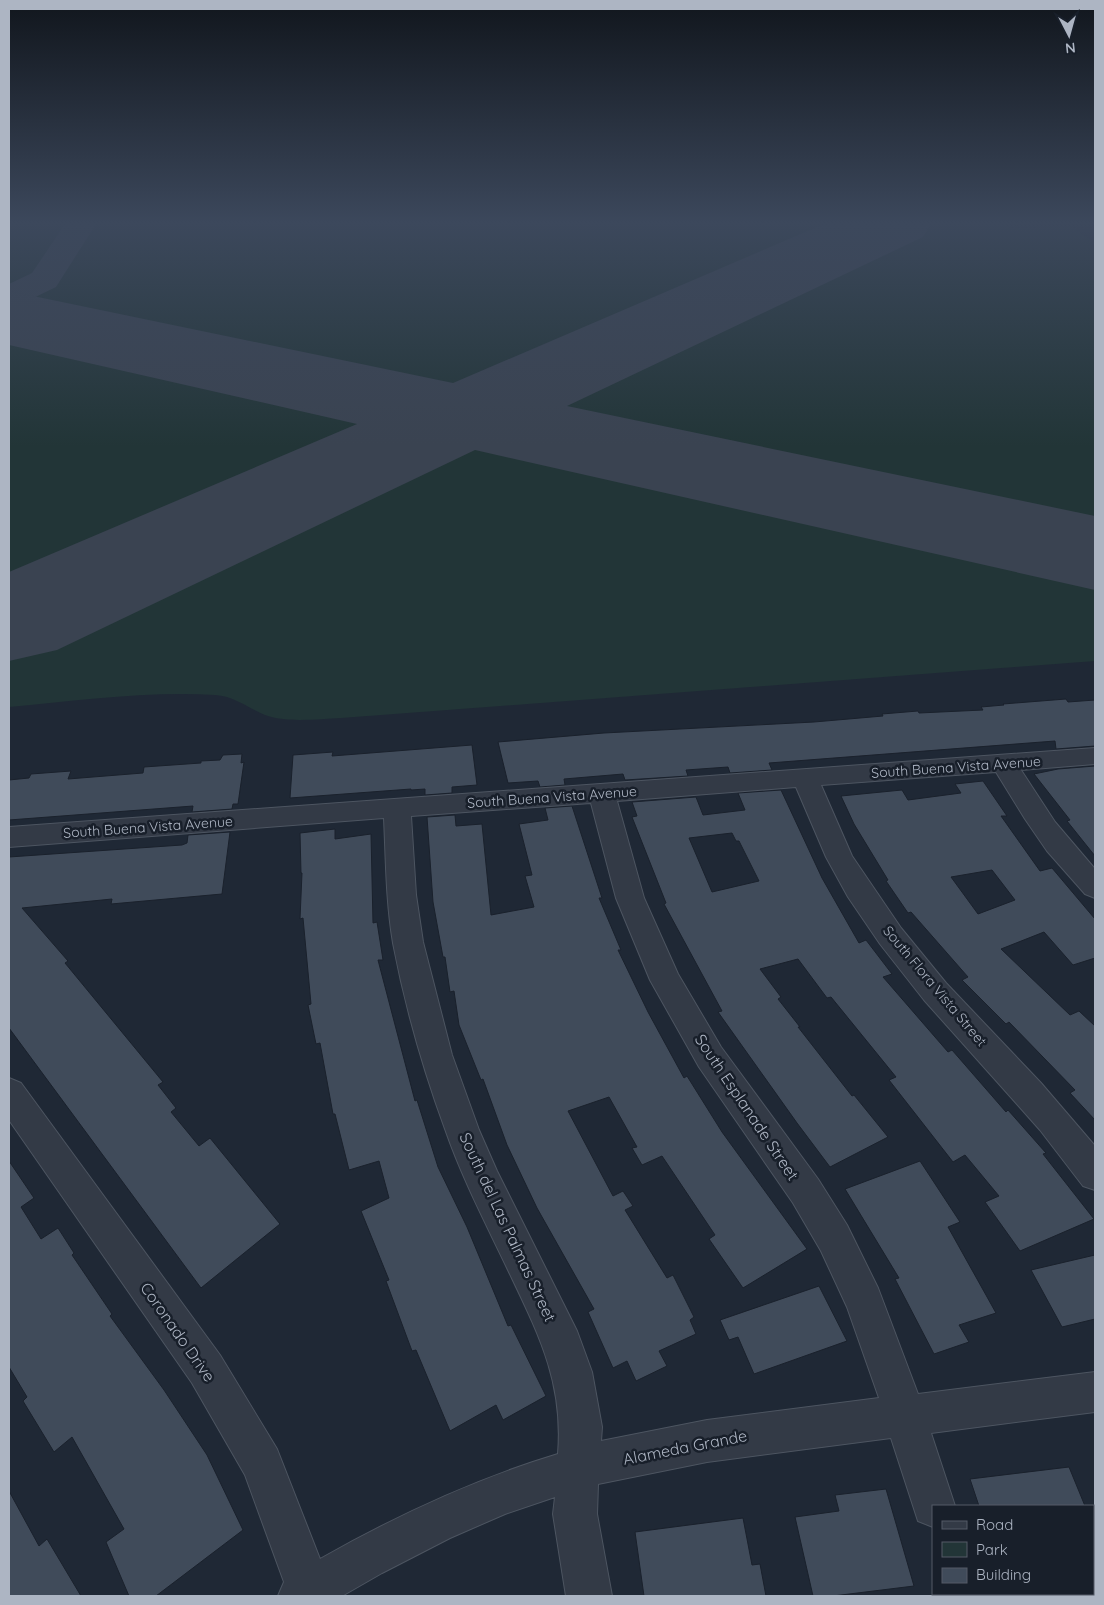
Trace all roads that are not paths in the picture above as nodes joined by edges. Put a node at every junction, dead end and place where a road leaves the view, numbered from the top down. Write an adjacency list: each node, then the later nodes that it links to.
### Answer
1 (1095, 756): 2 (street, South Buena Vista Avenue)
2 (1004, 763): 3 (street, South Buena Vista Avenue); 7 (street)
3 (806, 778): 4 (street, South Buena Vista Avenue); 9 (street, South Flora Vista Street)
4 (602, 794): 5 (street, South Buena Vista Avenue); 11 (street, South Esplanade Street)
5 (397, 809): 6 (street, South Buena Vista Avenue); 12 (street, South del Las Palmas Street)
6 (9, 837)
7 (1095, 887)
8 (9, 1094): 14 (street, Coronado Drive)
9 (1095, 1174)
10 (1095, 1392): 11 (street, Alameda Grande)
11 (906, 1416): 12 (street, Alameda Grande); 13 (street, South Esplanade Street)
12 (578, 1469): 14 (street, Alameda Grande); 15 (street, South del Las Palmas Street)
13 (933, 1505)
14 (305, 1594)
15 (589, 1596)

